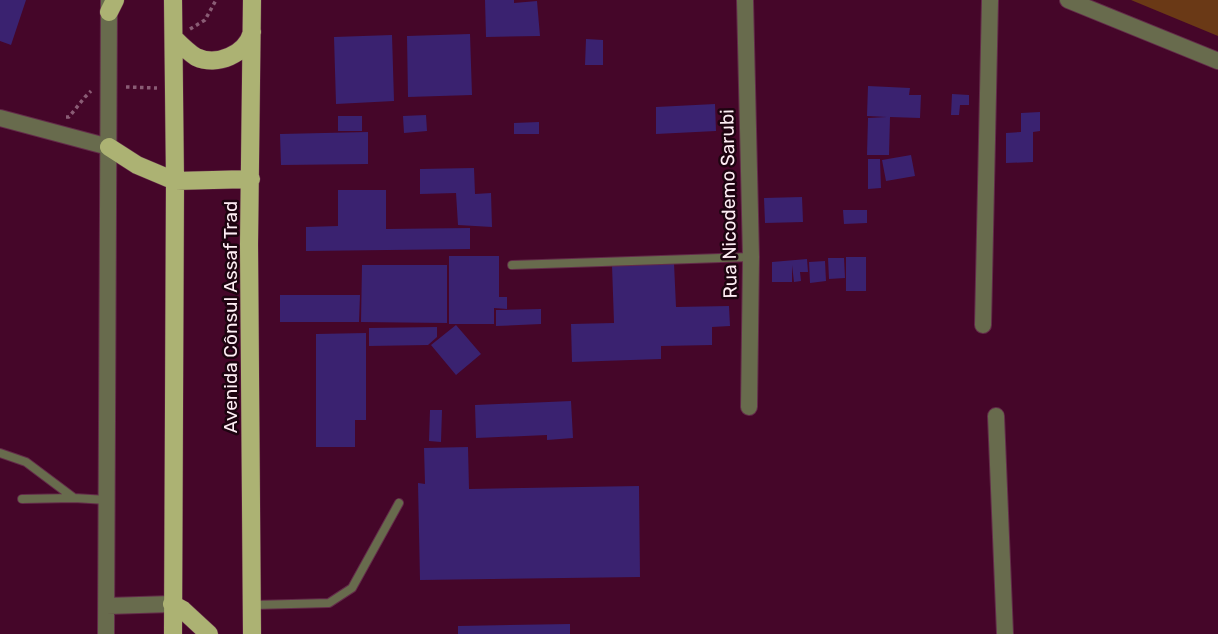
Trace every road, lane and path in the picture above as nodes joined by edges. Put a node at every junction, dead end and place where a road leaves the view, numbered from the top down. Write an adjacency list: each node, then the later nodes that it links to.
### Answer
1 (173, 0): 9 (main road)
2 (216, 0): 9 (path)
3 (253, 0): 8 (main road, Avenida Cônsul Assaf Trad)
4 (745, 0): 18 (street, Rua Nicodemo Sarubi)
5 (990, 0): 20 (street)
6 (1068, 0): 10 (street)
7 (111, 4): 11 (street)
8 (253, 28): 9 (main road); 16 (main road, Avenida Cônsul Assaf Trad)
9 (174, 38): 12 (main road)
10 (1218, 61)
11 (109, 86): 12 (path); 13 (path); 15 (street)
12 (174, 89): 17 (main road)
13 (59, 116)
14 (0, 118): 15 (street)
15 (109, 147): 17 (main road); 26 (street)
16 (251, 179): 17 (main road); 29 (main road, Avenida Cônsul Assaf Trad)
17 (175, 181): 28 (main road)
18 (751, 257): 19 (lane); 21 (street, Rua Nicodemo Sarubi)
19 (512, 265)
20 (983, 325)
21 (749, 408)
22 (996, 416): 35 (street)
23 (0, 453): 24 (lane)
24 (74, 498): 25 (lane); 26 (lane)
25 (22, 499)
26 (107, 500): 30 (street)
27 (399, 503): 29 (lane)
28 (172, 604): 30 (street); 32 (main road); 33 (main road)
29 (251, 605): 34 (main road, Avenida Cônsul Assaf Trad)
30 (107, 606): 31 (street)
31 (106, 634)
32 (173, 634)
33 (209, 634)
34 (252, 634)
35 (1005, 634)

